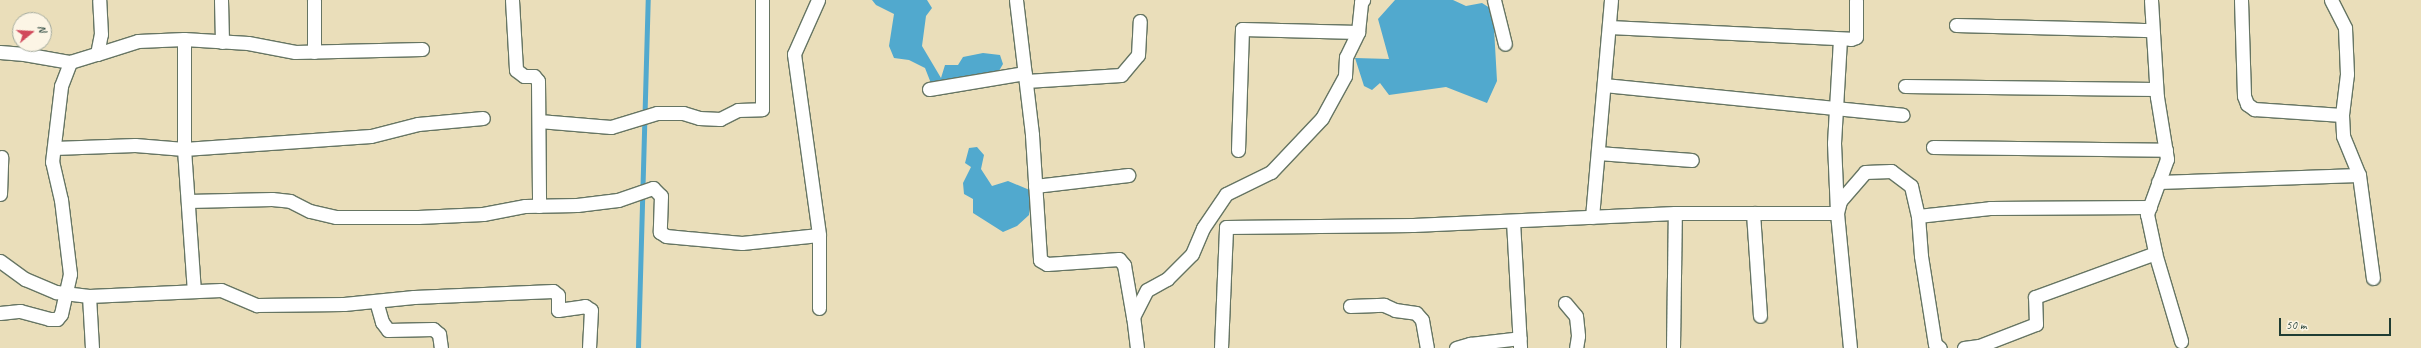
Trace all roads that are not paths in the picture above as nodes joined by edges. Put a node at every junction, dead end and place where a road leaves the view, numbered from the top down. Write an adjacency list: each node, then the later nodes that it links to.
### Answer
1 (99, 0): 27 (street)
2 (221, 0): 22 (street)
3 (314, 0): 26 (street)
4 (512, 0): 38 (street)
5 (762, 0): 38 (street)
6 (818, 0): 61 (street)
7 (1016, 0): 29 (street)
8 (1363, 0): 19 (street)
9 (1494, 0): 23 (street)
10 (1611, 0): 17 (street)
11 (1856, 0): 20 (street)
12 (2151, 0): 18 (street)
13 (2241, 0): 36 (street)
14 (2331, 0): 36 (street)
15 (1140, 21): 29 (street)
16 (1956, 26): 18 (street)
17 (1609, 27): 20 (street); 30 (street)
18 (2152, 30): 33 (street)
19 (1358, 32): 42 (street); 74 (street)
20 (1840, 38): 34 (street)
21 (184, 39): 22 (street); 27 (street); 41 (street)
22 (222, 42): 26 (street)
23 (1505, 44)
24 (422, 49): 26 (street)
25 (0, 52): 28 (street)
26 (314, 52)
27 (97, 54): 28 (street)
28 (70, 62): 40 (street)
29 (1025, 77): 32 (street); 50 (street)
30 (1604, 85): 34 (street); 44 (street)
31 (1905, 86): 33 (street)
32 (929, 89)
33 (2156, 89): 43 (street)
34 (1836, 109): 35 (street); 57 (street)
35 (1902, 115)
36 (2342, 115): 48 (street)
37 (483, 118): 41 (street)
38 (539, 121): 53 (street)
39 (1933, 147): 43 (street)
40 (54, 148): 41 (street); 66 (street)
41 (184, 148): 52 (street)
42 (1238, 150)
43 (2166, 150): 49 (street)
44 (1598, 153): 46 (street); 59 (street)
45 (1, 157): 51 (street)
46 (1692, 160)
47 (1128, 175): 50 (street)
48 (2359, 175): 49 (street); 64 (street)
49 (2158, 182): 54 (street)
50 (1035, 186): 74 (street)
51 (0, 194)
52 (188, 202): 53 (street); 65 (street)
53 (539, 206): 61 (street)
54 (2150, 206): 58 (street); 62 (street)
55 (1676, 213): 56 (street); 59 (street); 86 (street)
56 (1753, 213): 57 (street); 73 (street)
57 (1837, 214): 58 (street); 87 (street)
58 (1918, 216): 88 (street)
59 (1592, 217): 60 (street)
60 (1513, 221): 76 (street); 82 (street)
61 (819, 235): 71 (street)
62 (2155, 253): 75 (street); 77 (street)
63 (0, 261): 66 (street)
64 (2373, 278)
65 (194, 291): 67 (street); 68 (street)
66 (66, 293): 67 (street); 72 (street)
67 (89, 296): 78 (street)
68 (376, 301): 79 (street); 80 (street)
69 (1565, 302): 85 (street)
70 (1350, 306): 83 (street)
71 (819, 308)
72 (0, 312)
73 (1760, 316)
74 (1133, 317): 81 (street)
75 (2181, 342)
76 (1520, 343): 84 (street)
77 (1979, 347): 89 (street)
78 (92, 348)
79 (441, 348)
80 (589, 348)
81 (1137, 348)
82 (1221, 348)
83 (1427, 348)
84 (1456, 348)
85 (1576, 348)
86 (1674, 348)
87 (1850, 348)
88 (1940, 348)
89 (1964, 348)

